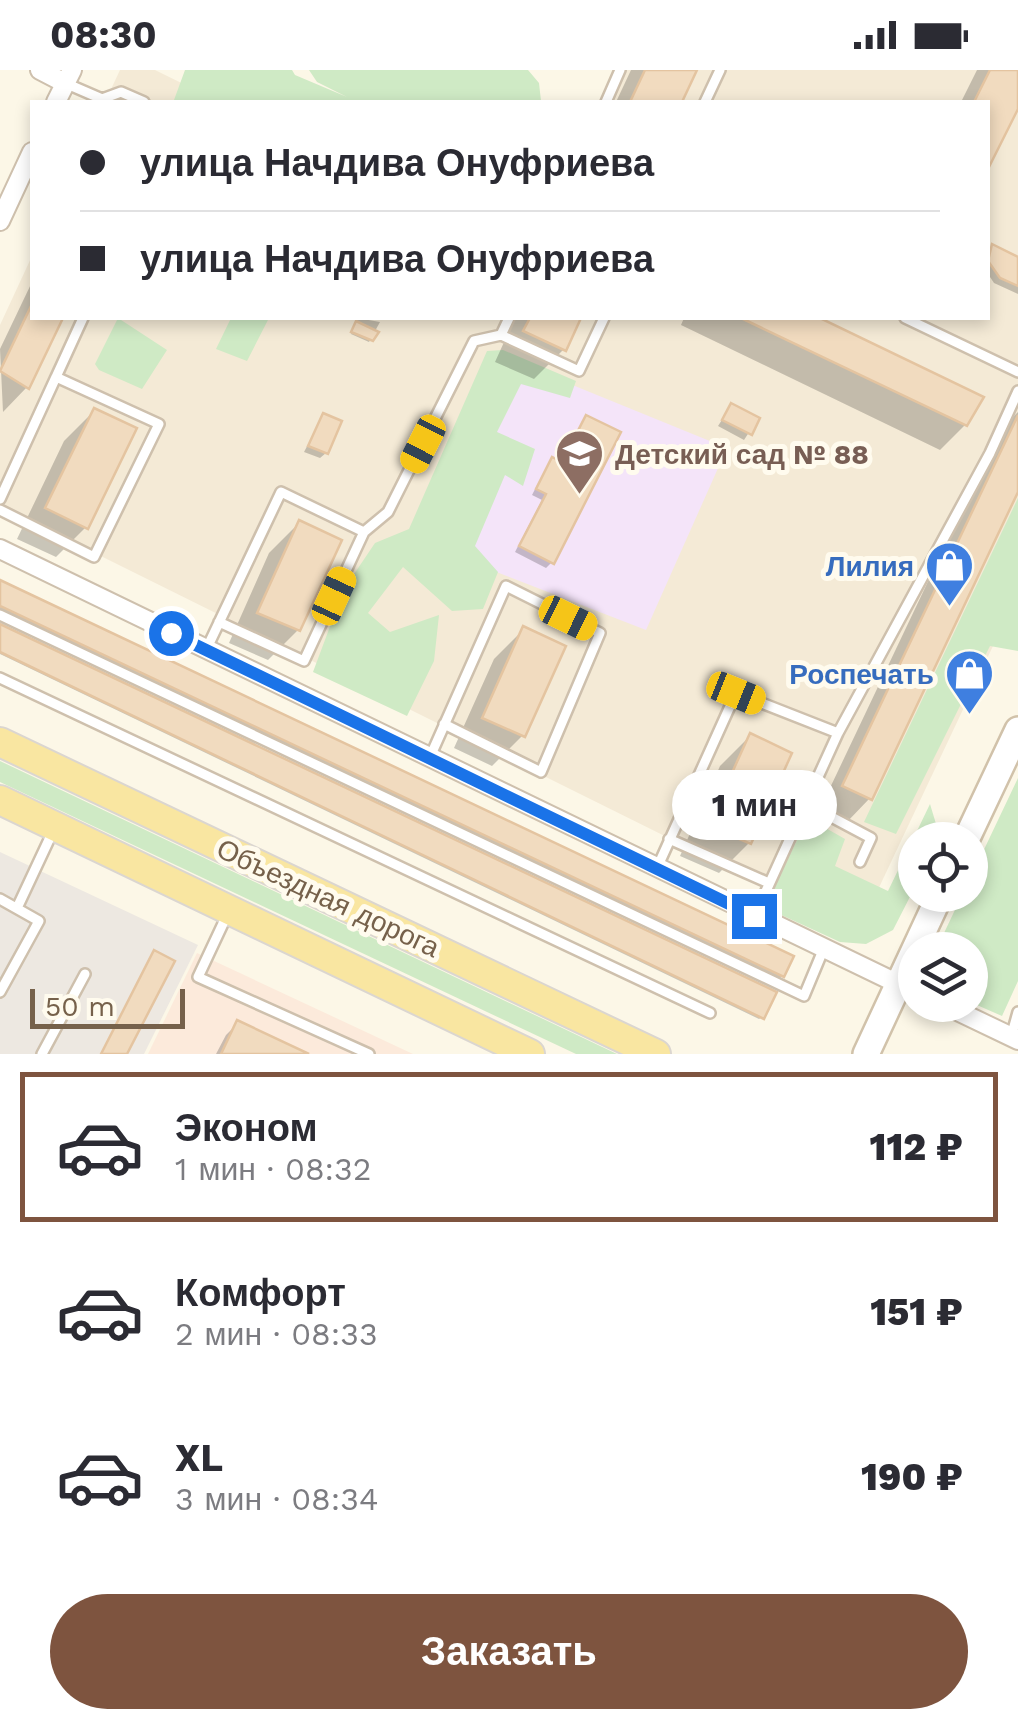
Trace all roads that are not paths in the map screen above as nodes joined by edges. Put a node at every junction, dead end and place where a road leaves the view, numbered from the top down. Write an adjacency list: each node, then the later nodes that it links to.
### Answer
1 (40, 70): 4 (street)
2 (620, 70): 7 (lane)
3 (720, 70): 8 (lane)
4 (68, 76): 5 (street); 6 (lane)
5 (57, 100)
6 (139, 100)
7 (607, 100)
8 (706, 100)
9 (30, 156): 10 (street)
10 (0, 221)
11 (82, 320): 17 (lane)
12 (508, 320): 15 (lane)
13 (603, 320): 15 (lane)
14 (909, 320): 16 (lane)
15 (501, 335): 21 (lane)
16 (1018, 372)
17 (56, 377): 19 (lane); 20 (lane)
18 (1018, 391): 29 (lane)
19 (0, 499)
20 (0, 510)
21 (364, 532): 24 (lane); 24 (lane)
22 (0, 549): 25 (street)
23 (0, 615): 44 (lane)
24 (219, 622): 25 (lane)
25 (206, 650): 31 (street)
26 (0, 678): 50 (lane)
27 (444, 724): 27 (lane); 31 (lane)
28 (1018, 730): 34 (main road)
29 (838, 733): 33 (lane); 36 (lane)
30 (0, 742): 56 (main road, Объездная дорога)
31 (430, 757): 38 (street)
32 (0, 800): 35 (main road, Объездная дорога)
33 (807, 804): 37 (lane); 39 (lane)
34 (975, 822)
35 (56, 826): 41 (lane); 42 (main road, Объездная дорога)
36 (669, 840): 38 (lane); 39 (lane)
37 (860, 862)
38 (658, 869): 43 (street)
39 (769, 883): 43 (lane)
40 (0, 898): 41 (lane)
41 (17, 908): 47 (lane)
42 (229, 911): 54 (lane); 55 (main road, Объездная дорога)
43 (754, 916): 44 (street)
44 (824, 948): 46 (street)
45 (85, 974): 53 (lane)
46 (898, 984)
47 (0, 992)
48 (898, 1001): 57 (main road)
49 (1018, 1012): 52 (lane)
50 (710, 1013)
51 (980, 1022): 52 (street)
52 (1014, 1039)
53 (42, 1054)
54 (370, 1054)
55 (530, 1054)
56 (656, 1054)
57 (866, 1054)

